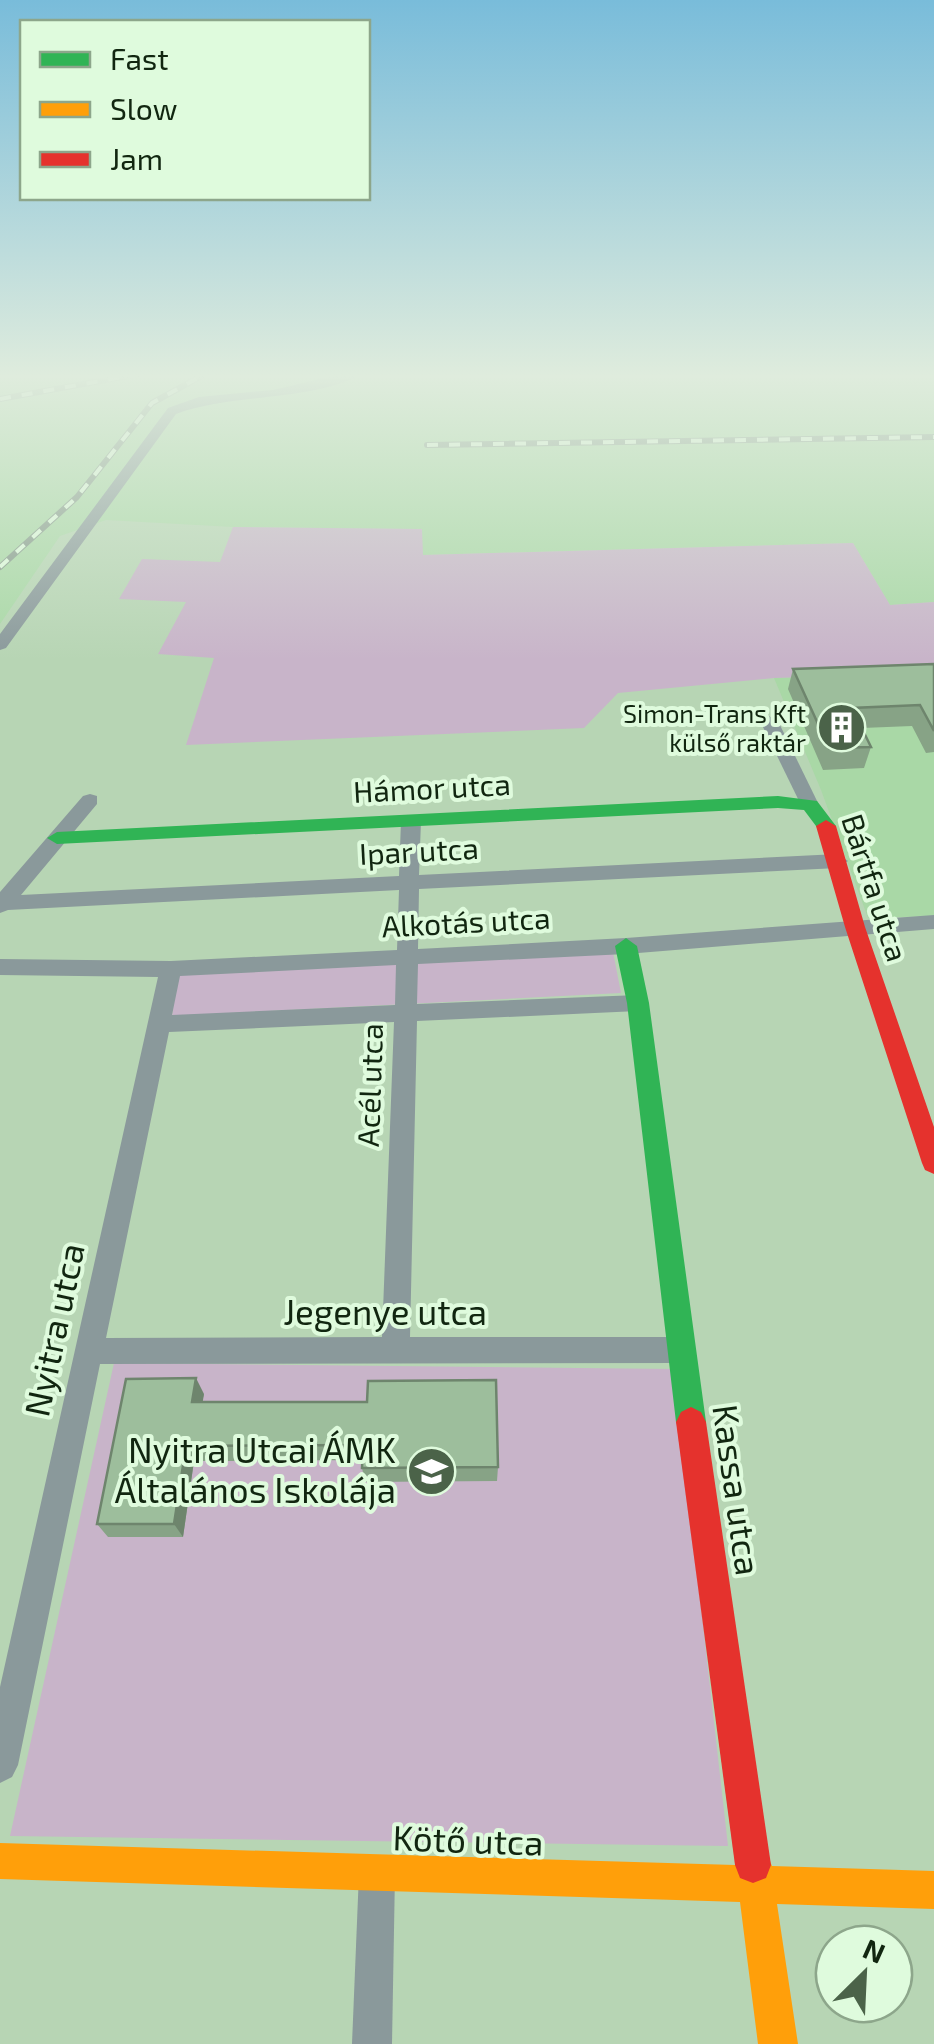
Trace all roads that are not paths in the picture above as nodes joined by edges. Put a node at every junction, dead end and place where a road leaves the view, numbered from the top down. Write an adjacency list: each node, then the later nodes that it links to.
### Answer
1 (129, 469): 2 (street)
2 (0, 645)
3 (769, 721): 5 (street)
4 (90, 800): 7 (street)
5 (810, 805): 6 (street, Hámor utca); 8 (street, Bártfa utca)
6 (412, 821): 7 (street, Hámor utca); 9 (street, Acél utca)
7 (58, 838): 10 (street)
8 (838, 861): 9 (street, Ipar utca); 12 (street, Bártfa utca)
9 (410, 882): 10 (street, Ipar utca); 14 (street, Acél utca)
10 (1, 904)
11 (934, 922): 12 (street, Alkotás utca)
12 (855, 927): 13 (street, Alkotás utca); 20 (street, Bártfa utca)
13 (626, 946): 14 (street, Alkotás utca); 17 (street, Kassa utca)
14 (408, 956): 16 (street, Alkotás utca); 18 (street, Acél utca)
15 (0, 967): 16 (street, Alkotás utca)
16 (171, 970): 19 (street, Nyitra utca)
17 (638, 1003): 18 (street); 21 (street, Kassa utca)
18 (406, 1010): 19 (street); 23 (street, Acél utca)
19 (160, 1024): 22 (street, Nyitra utca)
20 (934, 1164)
21 (681, 1350): 23 (street, Jegenye utca); 27 (street, Kassa utca)
22 (89, 1351): 23 (street, Jegenye utca); 24 (street, Nyitra utca)
23 (396, 1351)
24 (0, 1766)
25 (0, 1860): 26 (street, Kötő utca)
26 (377, 1873): 27 (street, Kötő utca); 29 (street)
27 (755, 1884): 28 (street, Kötő utca); 30 (street, Kassa utca)
28 (934, 1890)
29 (372, 2044)
30 (778, 2044)

